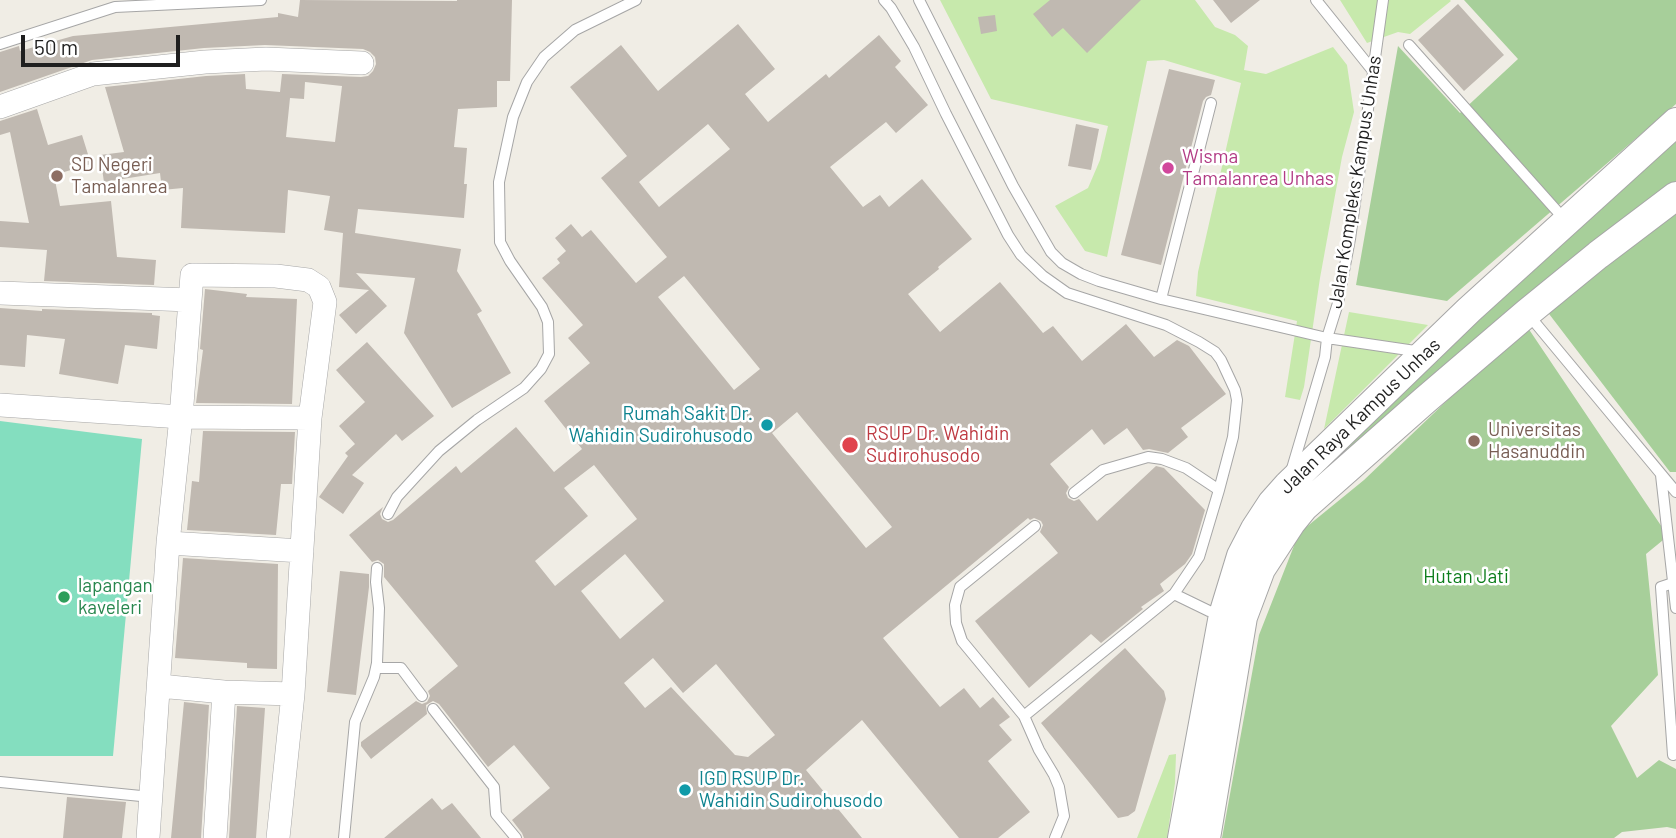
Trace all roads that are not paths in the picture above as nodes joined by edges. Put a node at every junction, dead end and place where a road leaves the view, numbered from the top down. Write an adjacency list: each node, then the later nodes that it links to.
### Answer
1 (261, 0): 7 (lane)
2 (636, 0): 31 (lane)
3 (884, 0): 28 (lane)
4 (919, 0): 18 (lane)
5 (1316, 0): 10 (lane)
6 (1383, 0): 10 (lane, Jalan Kompleks Kampus Unhas)
7 (0, 44)
8 (1409, 46): 15 (lane)
9 (362, 63): 12 (street)
10 (1373, 71): 21 (lane, Jalan Kompleks Kampus Unhas)
11 (1211, 103): 18 (lane)
12 (0, 107)
13 (1676, 122): 15 (street, Jalan Raya Kampus Unhas)
14 (1676, 196): 16 (street, Jalan Raya Kampus Unhas)
15 (1560, 228): 16 (street); 22 (street, Jalan Raya Kampus Unhas)
16 (1581, 268): 20 (street, Jalan Raya Kampus Unhas)
17 (0, 293): 19 (street)
18 (1161, 299): 21 (lane)
19 (190, 300): 24 (street); 25 (street)
20 (1527, 313): 26 (lane); 57 (street, Jalan Raya Kampus Unhas)
21 (1328, 338): 22 (lane); 27 (lane, Jalan Kompleks Kampus Unhas)
22 (1425, 352): 27 (street, Jalan Raya Kampus Unhas)
23 (0, 405): 24 (street)
24 (181, 417): 25 (street); 33 (street)
25 (310, 418): 34 (street)
26 (1668, 479): 29 (lane); 36 (lane)
27 (1288, 485): 39 (street, Jalan Raya Kampus Unhas)
28 (1219, 490): 30 (lane); 37 (lane)
29 (1676, 492)
30 (1074, 493)
31 (388, 513)
32 (1035, 526): 46 (lane)
33 (168, 543): 34 (street); 41 (street)
34 (302, 551): 43 (street)
35 (377, 568): 40 (lane)
36 (1675, 585): 38 (lane); 47 (lane)
37 (1174, 594): 39 (lane); 46 (lane)
38 (1676, 608)
39 (1223, 615): 56 (street, Jalan Raya Kampus Unhas)
40 (376, 668): 44 (lane); 53 (lane)
41 (159, 686): 42 (street); 49 (street)
42 (224, 692): 43 (street); 51 (street)
43 (293, 694): 52 (street)
44 (422, 696)
45 (433, 709): 54 (lane)
46 (1024, 716): 55 (lane)
47 (1676, 754)
48 (0, 782): 49 (lane)
49 (151, 797): 50 (street)
50 (148, 838)
51 (215, 838)
52 (278, 838)
53 (344, 838)
54 (516, 838)
55 (1055, 838)
56 (1182, 838)
57 (1206, 838)

